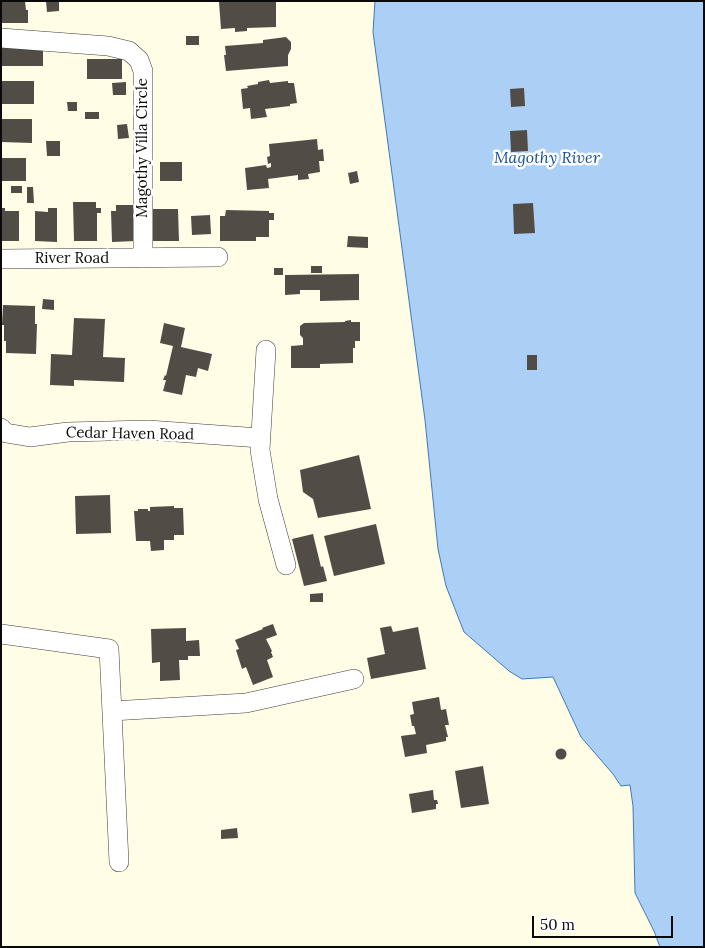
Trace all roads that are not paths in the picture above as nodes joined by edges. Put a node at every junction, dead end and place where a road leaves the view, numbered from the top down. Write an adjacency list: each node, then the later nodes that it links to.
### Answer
1 (1, 38): 3 (street, Magothy Villa Circle)
2 (218, 257): 3 (street, River Road)
3 (143, 258): 4 (street, River Road)
4 (1, 259)
5 (266, 350): 7 (street)
6 (1, 428): 7 (street, Cedar Haven Road)
7 (260, 438): 8 (street)
8 (286, 565)
9 (1, 634): 11 (street)
10 (354, 679): 11 (street)
11 (112, 711): 12 (street)
12 (119, 862)

